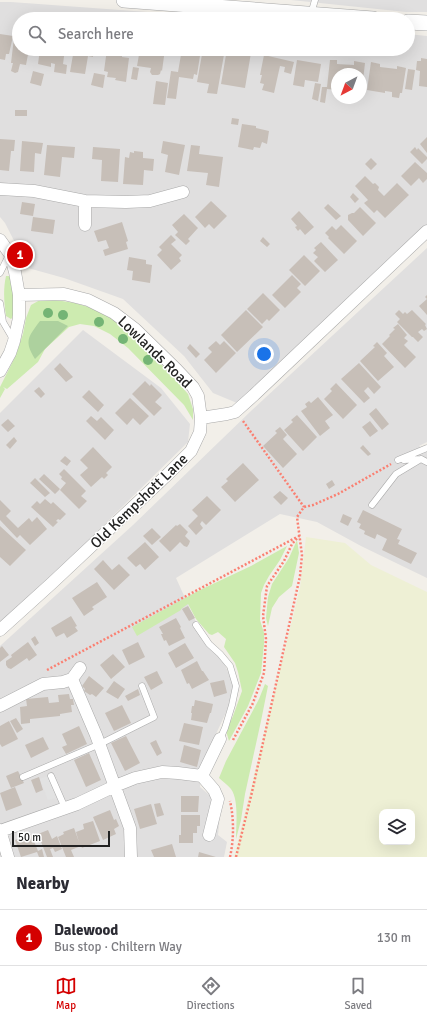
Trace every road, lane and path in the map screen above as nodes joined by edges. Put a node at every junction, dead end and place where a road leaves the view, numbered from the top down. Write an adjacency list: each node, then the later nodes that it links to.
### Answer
1 (124, 0): 2 (street)
2 (313, 7): 3 (street)
3 (338, 12)
4 (415, 22): 5 (street)
5 (427, 23)
6 (0, 189): 8 (street)
7 (183, 192): 8 (street)
8 (85, 201): 9 (street)
9 (85, 225)
10 (427, 231): 19 (street)
11 (0, 240): 12 (street)
12 (10, 254): 13 (lane); 14 (street)
13 (0, 273)
14 (19, 295): 16 (street); 19 (street, Lowlands Road)
15 (0, 303): 16 (lane)
16 (14, 340): 17 (street)
17 (0, 371)
18 (240, 416): 24 (path)
19 (201, 418): 27 (street, Old Kempshott Lane)
20 (427, 448): 21 (lane)
21 (398, 460): 22 (lane); 24 (path)
22 (424, 461): 23 (lane)
23 (372, 505)
24 (304, 507): 25 (path)
25 (299, 536): 29 (path); 33 (path); 46 (path)
26 (196, 625): 33 (lane)
27 (0, 630)
28 (80, 668): 30 (street)
29 (42, 673)
30 (72, 679): 32 (street); 34 (street)
31 (142, 686): 34 (lane)
32 (0, 706)
33 (225, 742): 36 (street)
34 (100, 744): 37 (lane); 38 (street)
35 (51, 776): 40 (lane)
36 (202, 776): 38 (street); 42 (street)
37 (23, 777)
38 (115, 786): 40 (street); 44 (street)
39 (230, 797): 45 (path)
40 (65, 808): 41 (street)
41 (0, 831): 43 (street)
42 (209, 835)
43 (8, 857)
44 (131, 857)
45 (230, 857)
46 (236, 857)

